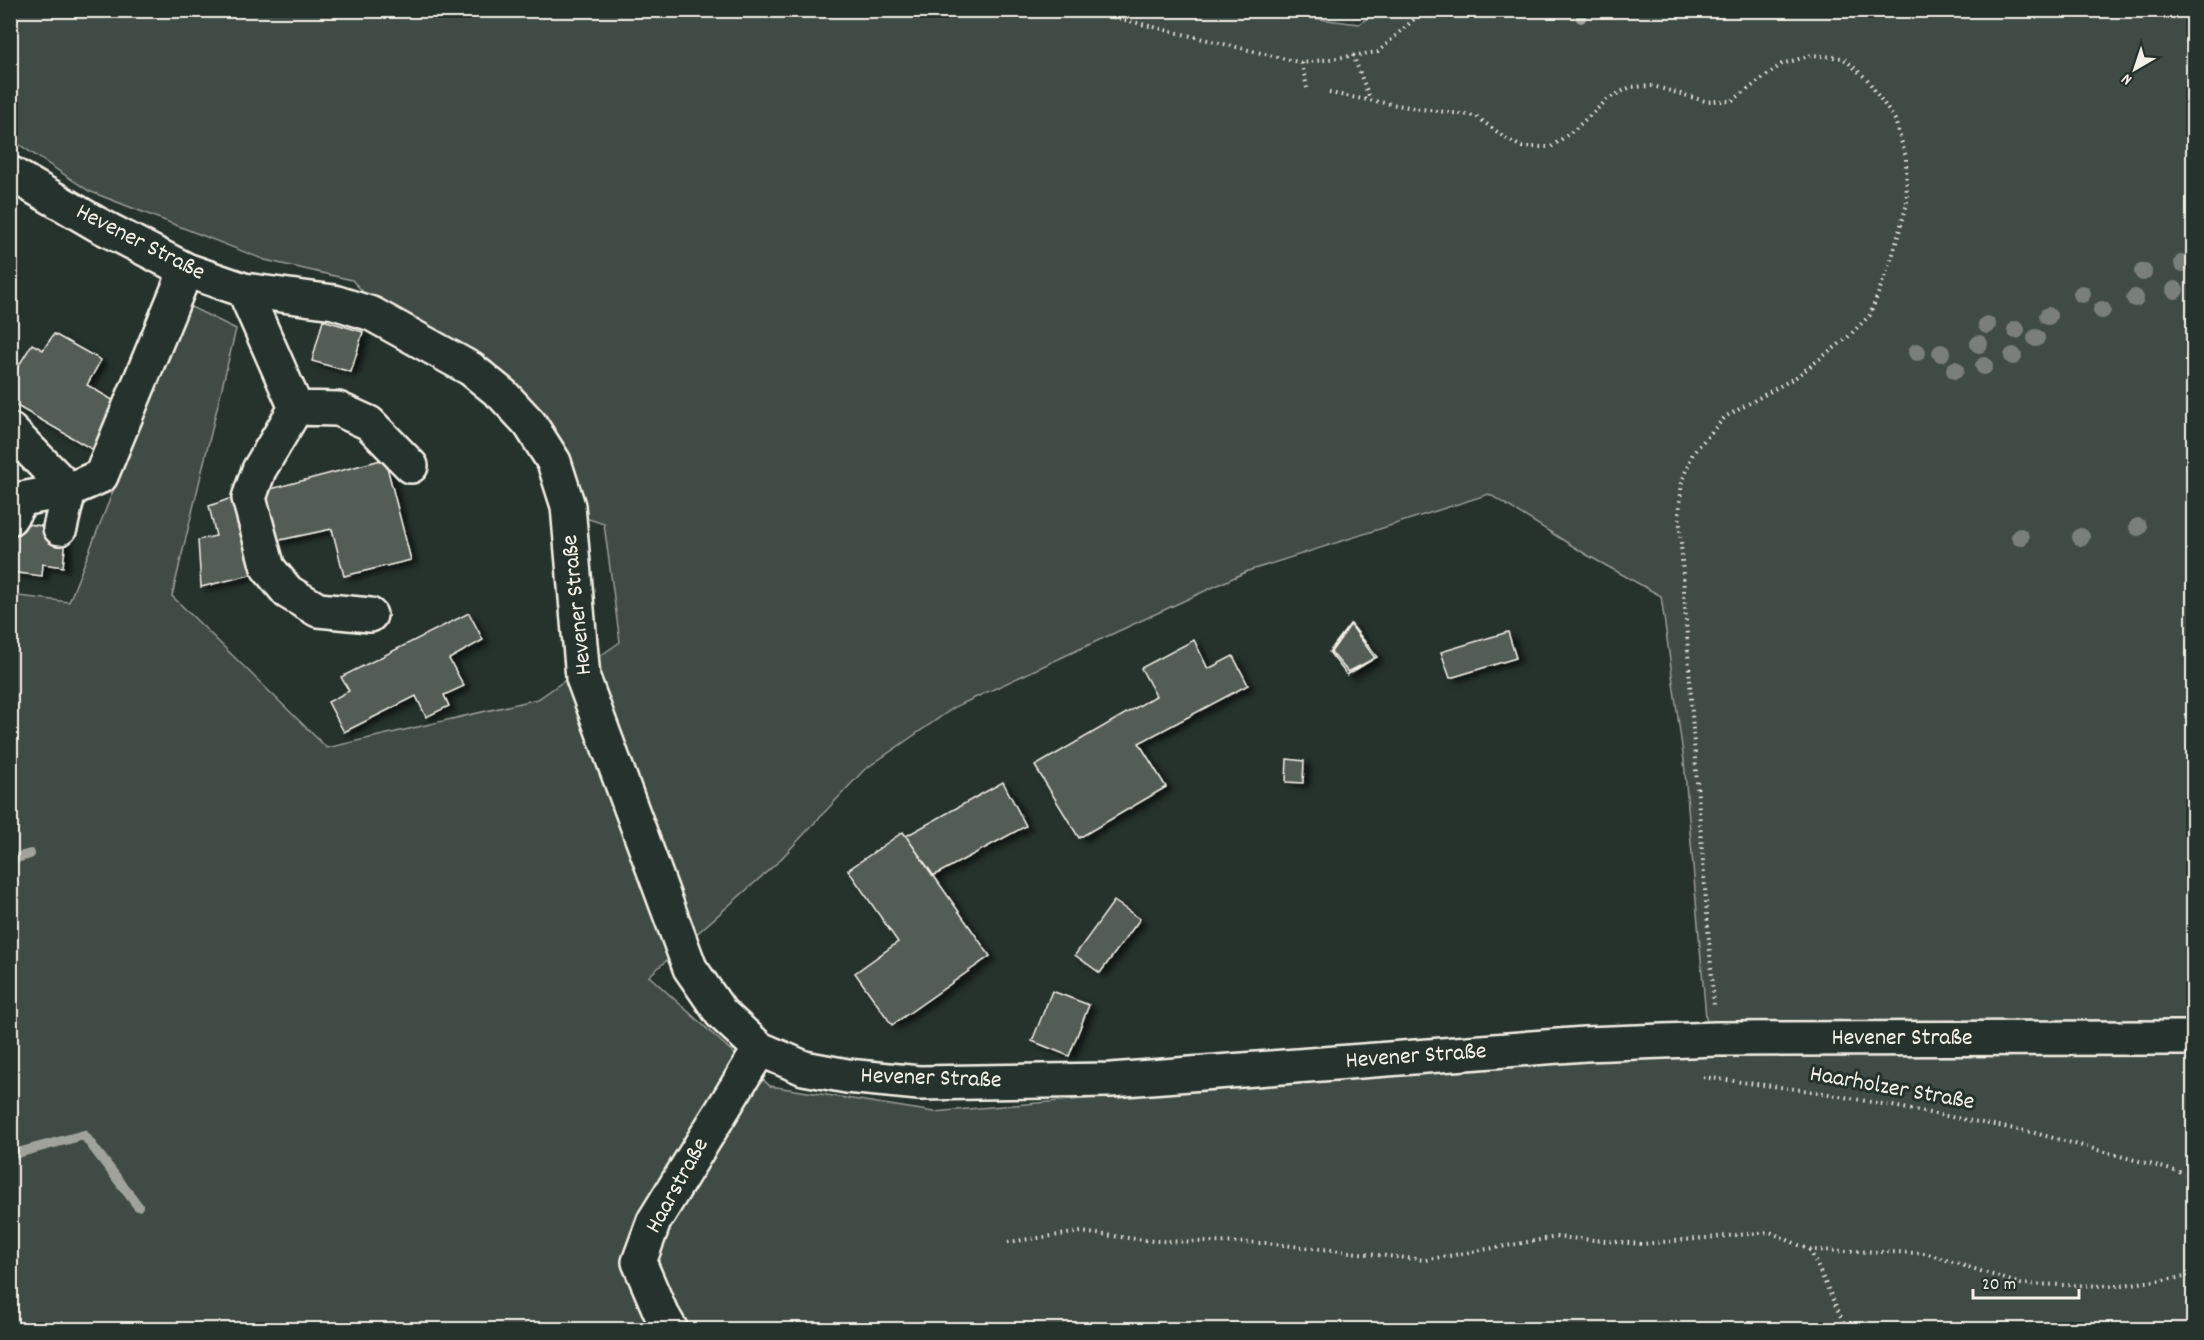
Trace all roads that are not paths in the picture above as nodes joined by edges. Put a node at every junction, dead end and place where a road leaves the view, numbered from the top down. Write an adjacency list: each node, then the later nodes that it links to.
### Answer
1 (10, 173): 2 (street, Hevener Straße)
2 (186, 270): 3 (street, Hevener Straße); 7 (street)
3 (244, 290): 4 (street); 12 (street, Hevener Straße)
4 (296, 408): 6 (street); 10 (street)
5 (10, 429): 7 (street)
6 (411, 466)
7 (69, 490): 8 (street); 9 (street)
8 (10, 518)
9 (60, 528)
10 (370, 615)
11 (2193, 1038): 12 (street, Hevener Straße)
12 (760, 1048): 13 (street, Haarstraße)
13 (671, 1329)

